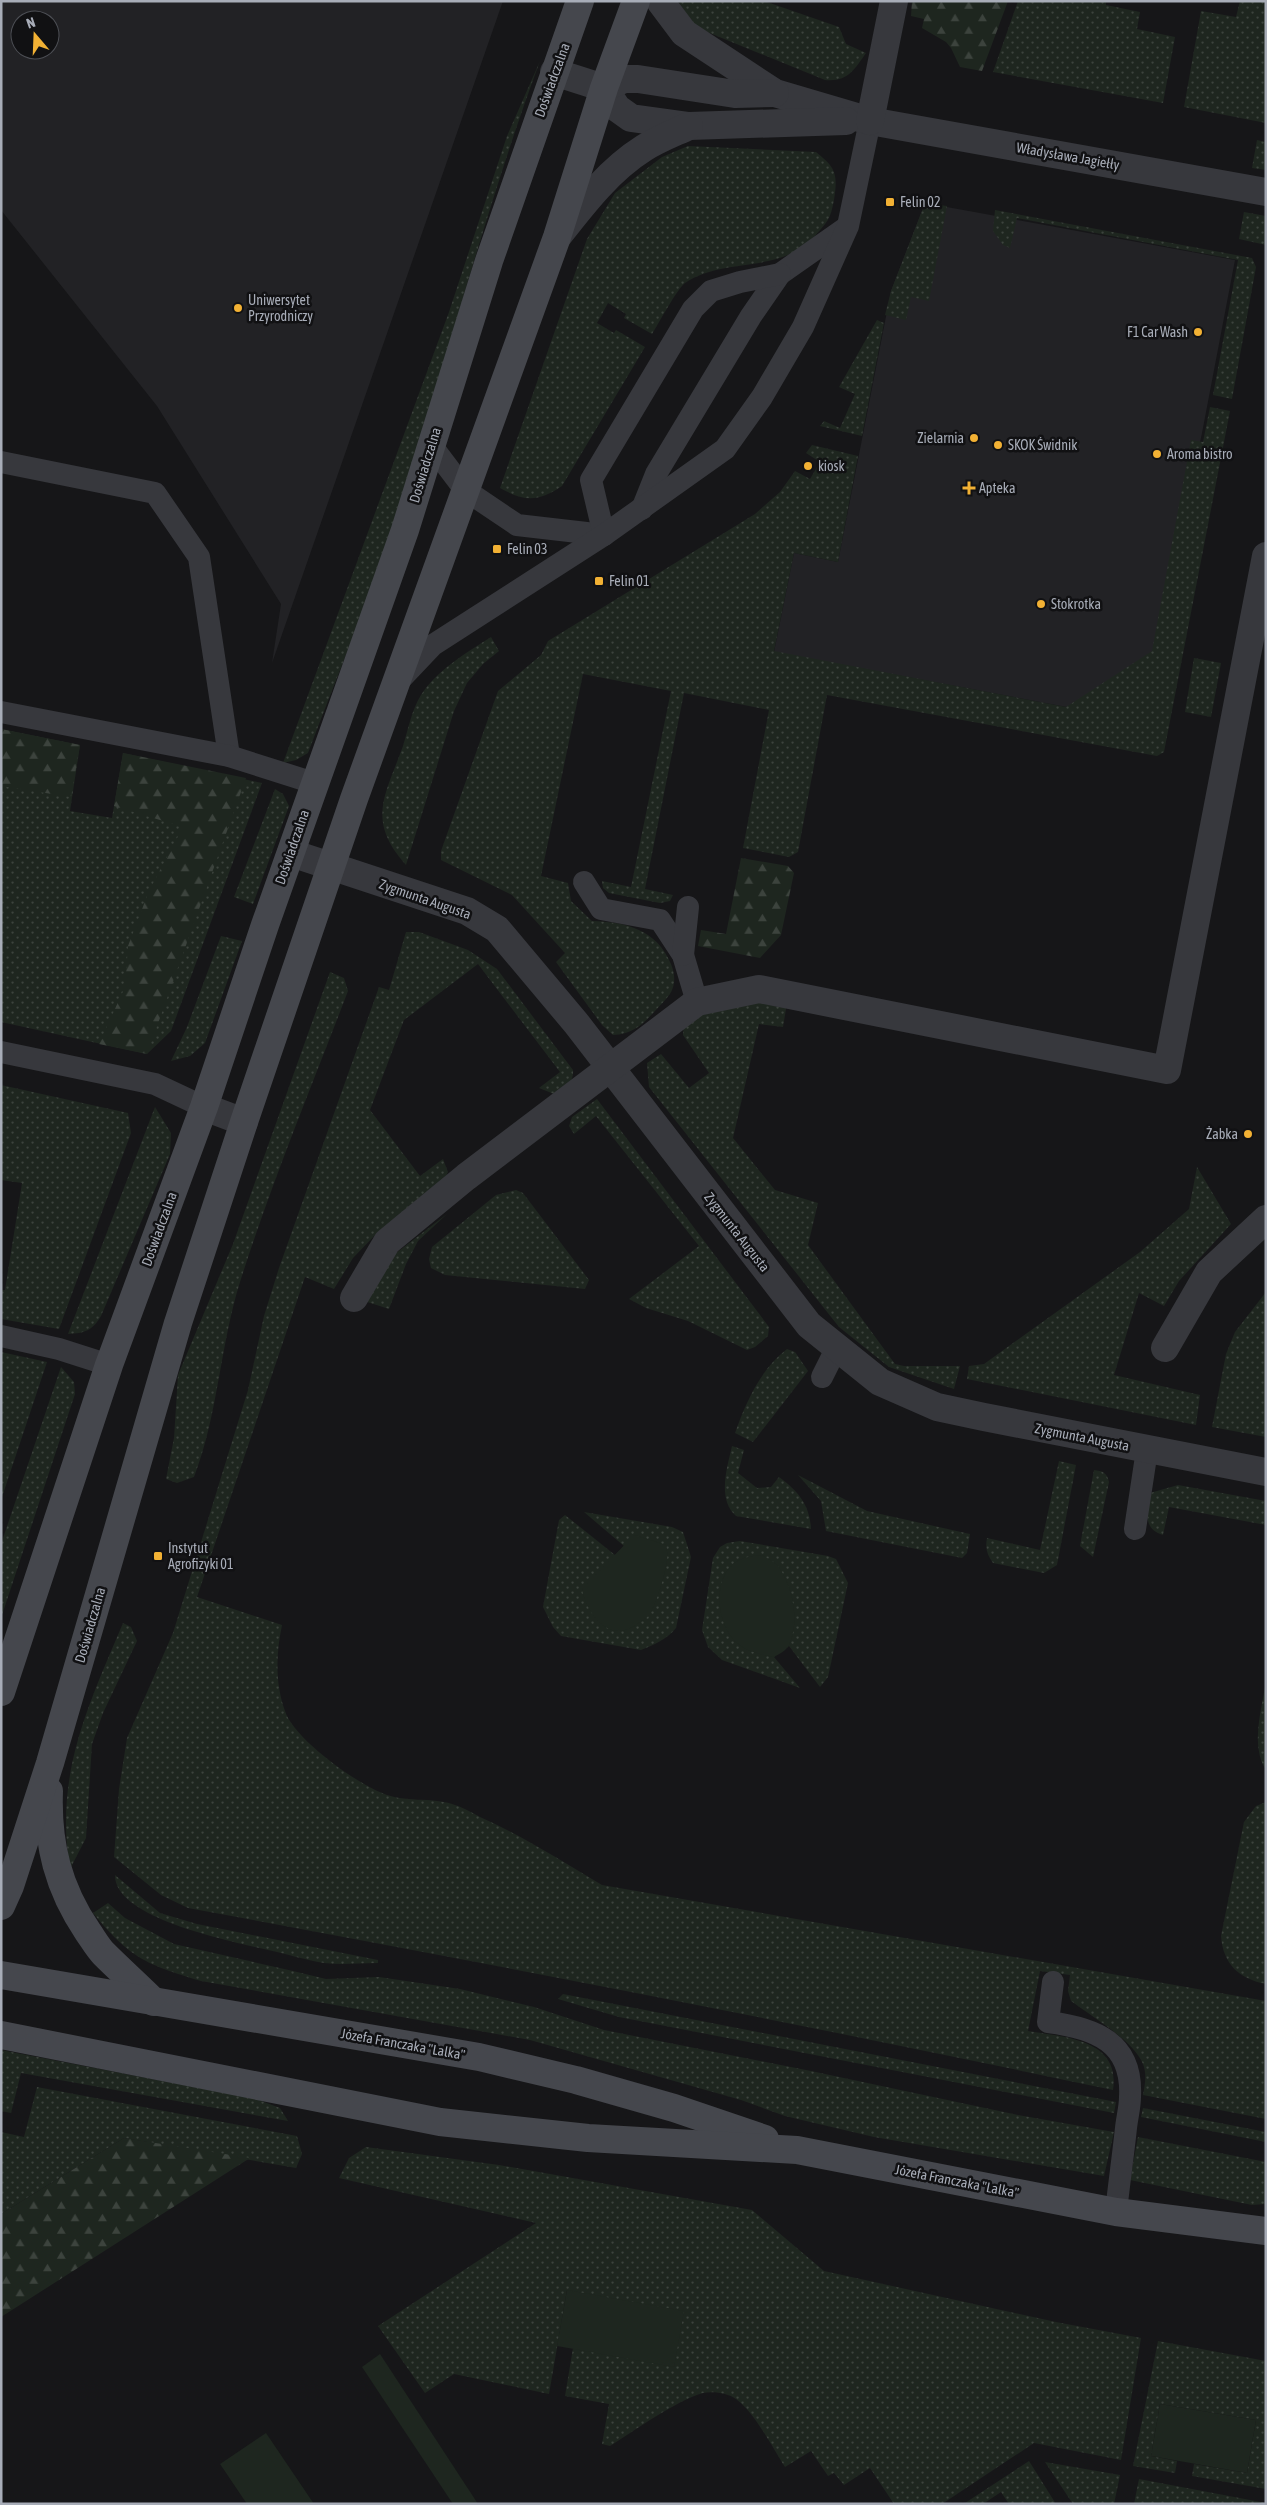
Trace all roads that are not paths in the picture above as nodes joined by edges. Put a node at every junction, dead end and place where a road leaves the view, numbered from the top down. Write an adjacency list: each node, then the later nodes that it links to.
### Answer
1 (580, 1): 5 (street, Doświadczalna)
2 (636, 1): 6 (street, Doświadczalna)
3 (660, 1): 7 (street, Władysława Jagiełły)
4 (894, 1): 8 (street)
5 (554, 72): 6 (street); 14 (street, Doświadczalna)
6 (604, 88): 7 (street, Władysława Jagiełły); 9 (street, Władysława Jagiełły); 12 (street, Doświadczalna)
7 (775, 92): 8 (street, Władysława Jagiełły)
8 (870, 121): 9 (street, Władysława Jagiełły); 10 (street, Władysława Jagiełły); 11 (lane)
9 (689, 126): 12 (street, Doświadczalna)
10 (1266, 192)
11 (848, 226): 13 (lane); 17 (lane)
12 (557, 237): 16 (street, Doświadczalna)
13 (780, 274): 17 (lane); 18 (lane)
14 (431, 445): 16 (lane); 24 (street, Doświadczalna)
15 (1, 462): 23 (lane)
16 (464, 490): 18 (lane); 20 (street, Doświadczalna)
17 (642, 509): 18 (lane)
18 (604, 535): 20 (lane)
19 (1266, 556): 21 (street)
20 (396, 684): 26 (street, Doświadczalna)
21 (1254, 685): 30 (street)
22 (1, 712): 23 (lane)
23 (229, 756): 24 (lane)
24 (314, 783): 25 (street, Doświadczalna)
25 (291, 853): 26 (street, Zygmunta Augusta); 33 (street, Doświadczalna)
26 (331, 867): 32 (street, Zygmunta Augusta); 34 (street, Doświadczalna)
27 (584, 882): 29 (lane)
28 (688, 906): 29 (lane)
29 (683, 955): 30 (lane)
30 (697, 1002): 32 (street)
31 (1, 1052): 33 (lane)
32 (610, 1068): 36 (street); 38 (street, Zygmunta Augusta)
33 (204, 1107): 34 (street); 40 (street, Doświadczalna)
34 (244, 1122): 46 (street, Doświadczalna)
35 (1266, 1219): 39 (street)
36 (354, 1298)
37 (1, 1336): 40 (lane)
38 (836, 1348): 41 (lane); 42 (street, Zygmunta Augusta)
39 (1165, 1348)
40 (109, 1365): 45 (street, Doświadczalna)
41 (822, 1376)
42 (1147, 1450): 43 (street, Zygmunta Augusta); 44 (lane)
43 (1266, 1472)
44 (1135, 1530)
45 (1, 1692)
46 (50, 1763): 47 (street, Doświadczalna); 50 (street)
47 (1, 1906)
48 (1, 1975): 50 (street, Józefa Franczaka "Lalka")
49 (1053, 1982): 53 (lane)
50 (154, 2002): 52 (street, Józefa Franczaka "Lalka")
51 (1, 2035): 52 (street, Józefa Franczaka "Lalka")
52 (797, 2150): 53 (street, Józefa Franczaka "Lalka")
53 (1116, 2212): 54 (street, Józefa Franczaka "Lalka"); 55 (street, Józefa Franczaka "Lalka")
54 (1266, 2231)
55 (1266, 2250)

